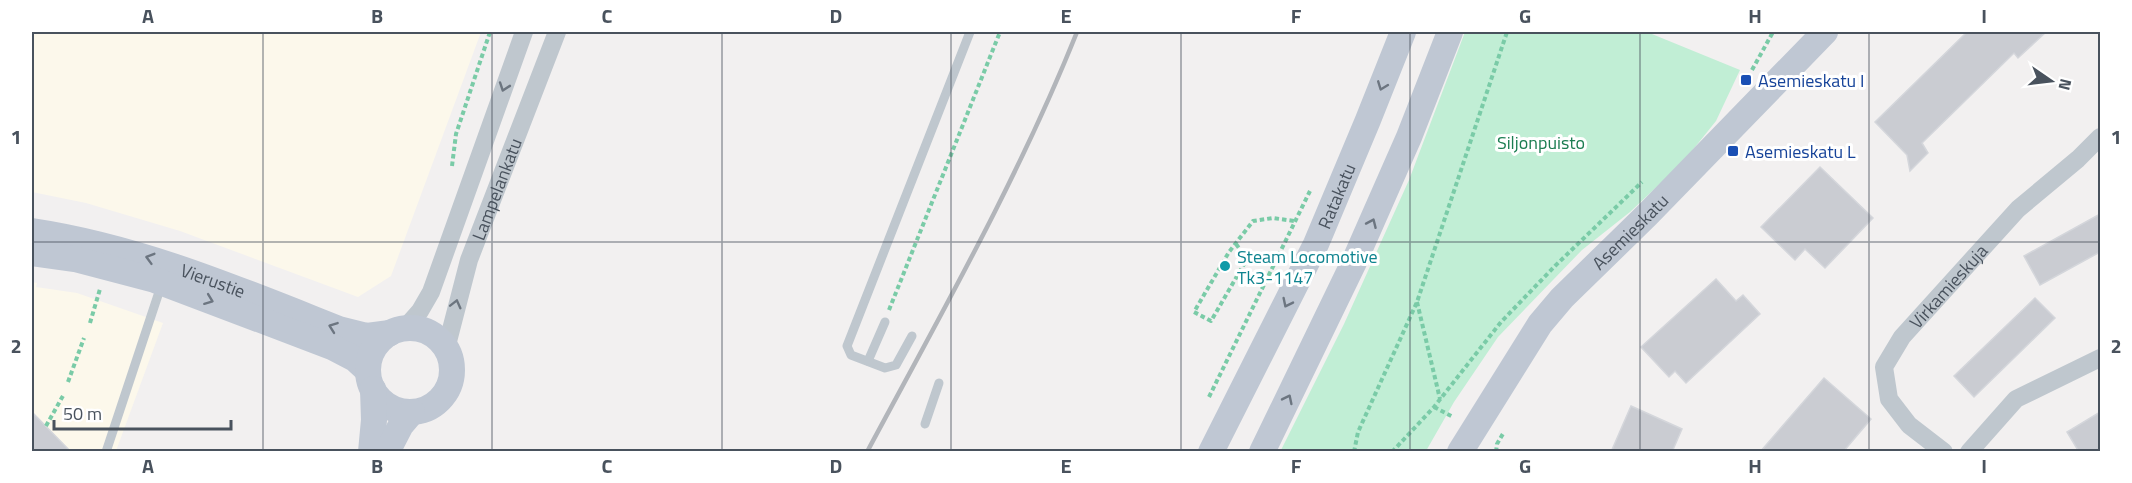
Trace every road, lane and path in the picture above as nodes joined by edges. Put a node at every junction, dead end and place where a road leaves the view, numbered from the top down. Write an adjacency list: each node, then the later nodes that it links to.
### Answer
1 (490, 32): 13 (path)
2 (524, 32): 24 (street, Lampelankatu, one-way to 24)
3 (557, 32): 27 (street, Lampelankatu, one-way to 3)
4 (970, 32): 29 (lane)
5 (1000, 32): 22 (path)
6 (1403, 32): 42 (street, Ratakatu, one-way to 42)
7 (1450, 32): 43 (street, one-way to 7)
8 (1507, 32): 21 (path)
9 (1773, 32): 11 (path)
10 (1825, 32): 45 (street, Asemieskatu)
11 (1761, 56)
12 (2100, 137): 46 (street, Virkamieskuja)
13 (451, 176)
14 (1314, 180): 15 (path)
15 (1294, 221): 17 (path); 35 (path)
16 (32, 231): 24 (street, Vierustie, one-way to 16)
17 (1236, 244): 17 (path)
18 (32, 253): 19 (street, Vierustie)
19 (162, 282): 30 (street, Vierustie, one-way to 30); 39 (lane)
20 (97, 300): 23 (path)
21 (1417, 302): 34 (path); 44 (path)
22 (885, 322): 29 (lane)
23 (90, 323)
24 (398, 331): 27 (street); 30 (street)
25 (912, 336): 29 (lane)
26 (84, 338): 31 (path)
27 (446, 349): 36 (street)
28 (2100, 358): 47 (street)
29 (868, 361)
30 (370, 380): 36 (street); 40 (street)
31 (68, 382)
32 (939, 383): 37 (lane)
33 (64, 394): 38 (path)
34 (1440, 400)
35 (1204, 407)
36 (412, 412): 41 (street)
37 (925, 424)
38 (46, 426)
39 (106, 452)
40 (371, 452)
41 (387, 452)
42 (1211, 452)
43 (1262, 452)
44 (1354, 452)
45 (1460, 452)
46 (1944, 452)
47 (1969, 452)

